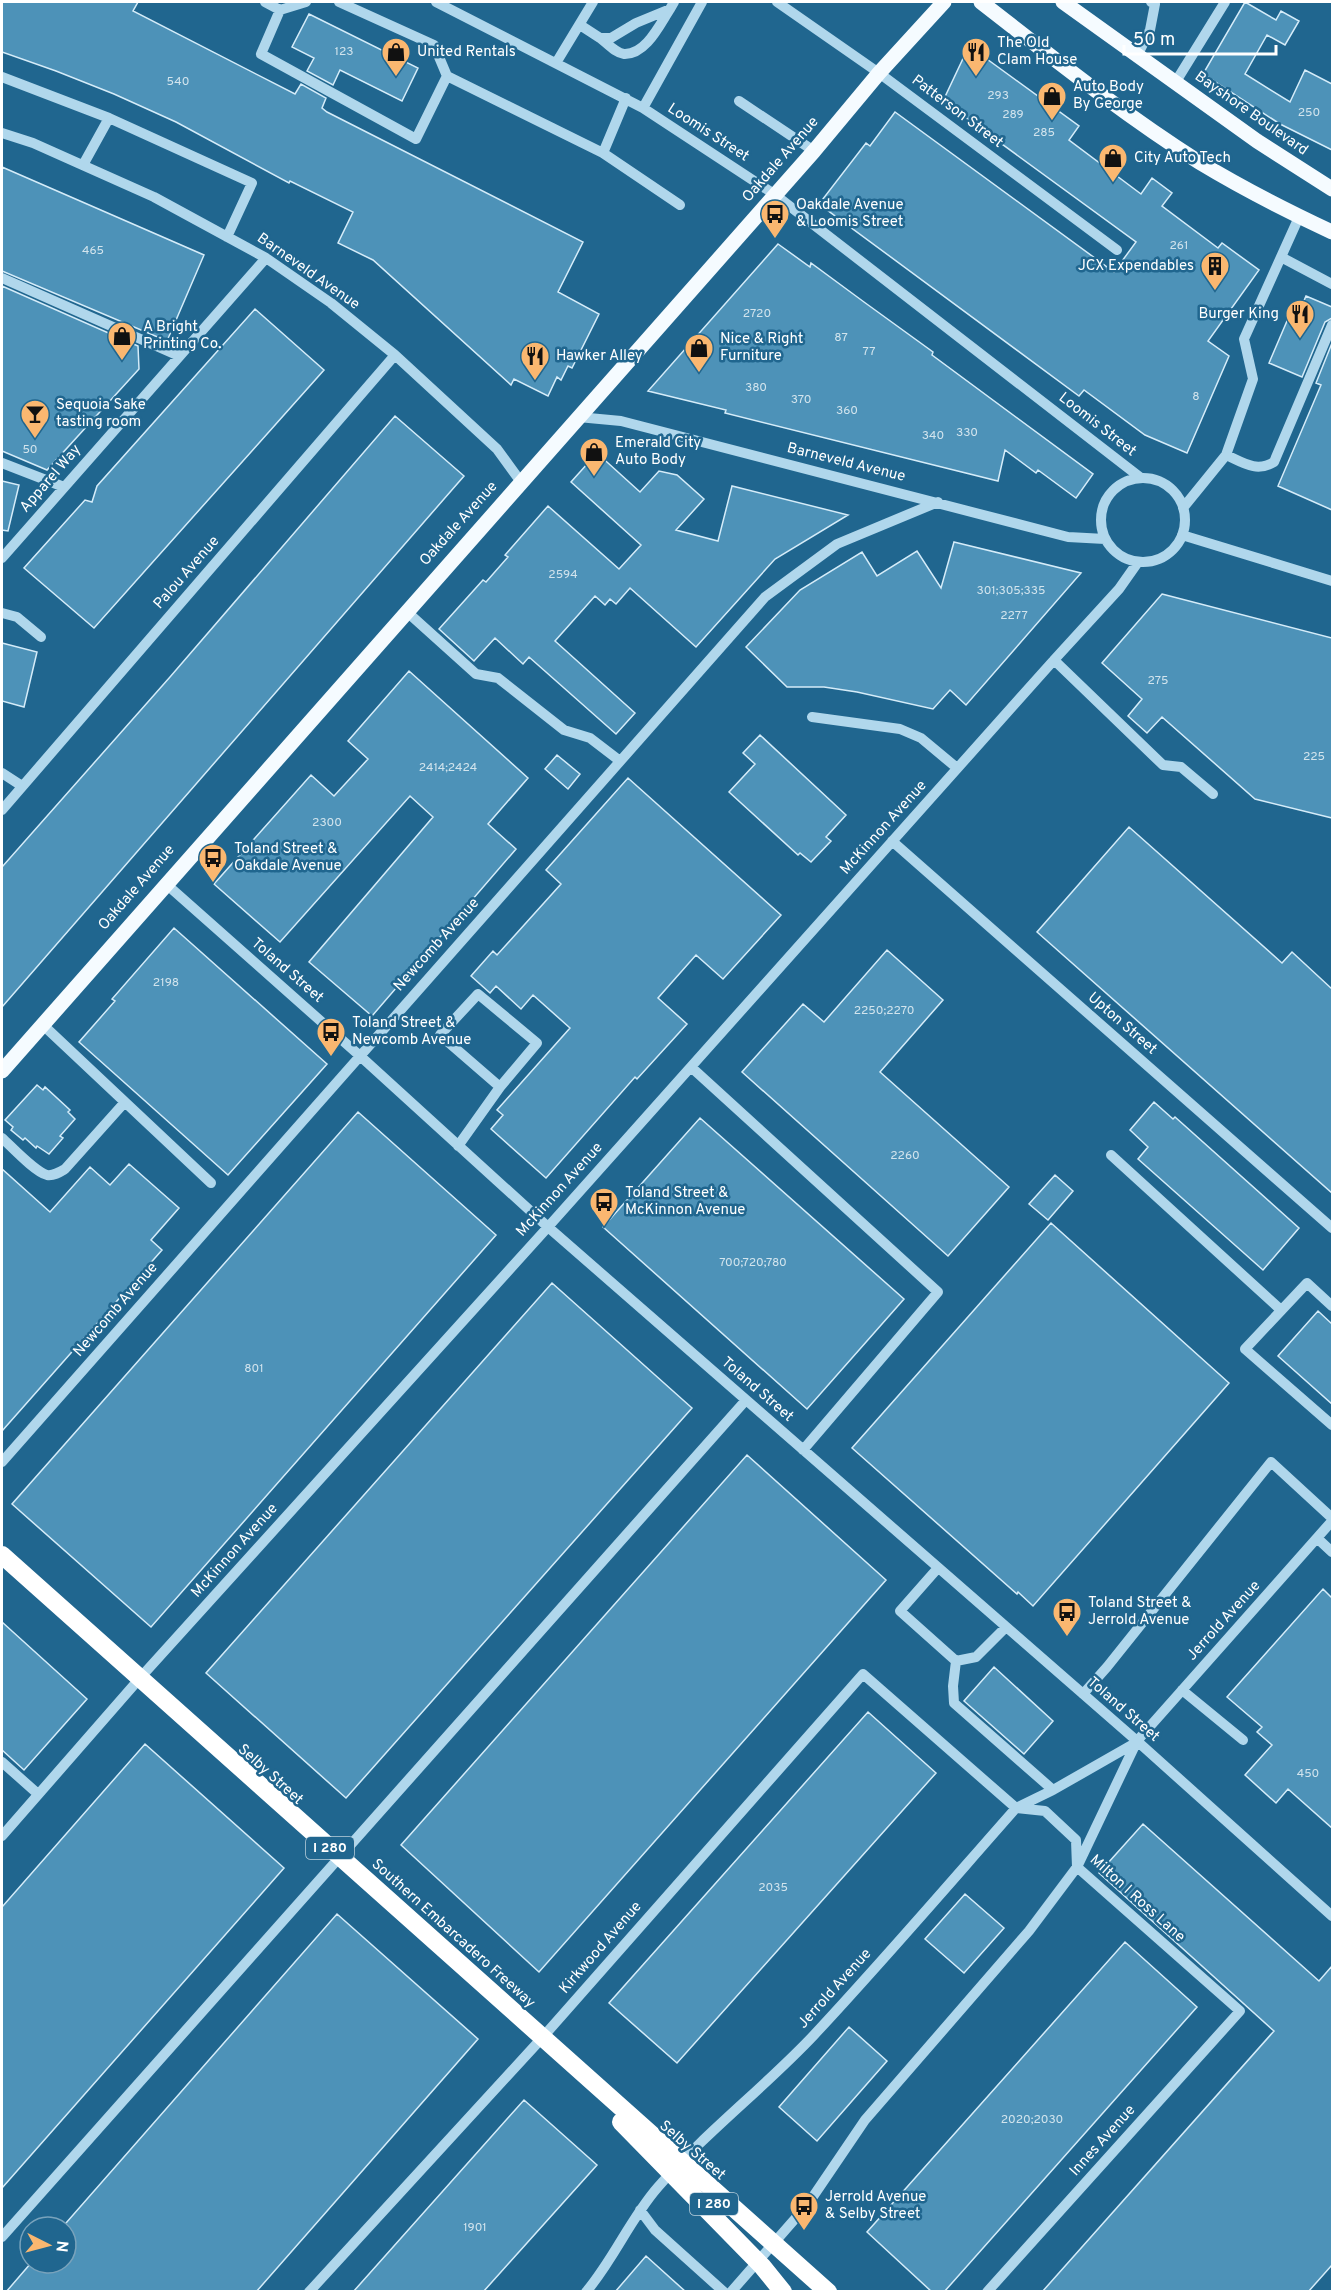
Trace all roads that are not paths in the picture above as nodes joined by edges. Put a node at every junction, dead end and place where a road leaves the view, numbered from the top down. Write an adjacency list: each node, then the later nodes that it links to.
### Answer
1 (265, 2): 14 (street)
2 (306, 2): 14 (street)
3 (339, 2): 20 (street)
4 (436, 2): 18 (street, Loomis Street)
5 (593, 2): 15 (street)
6 (702, 2): 25 (street)
7 (777, 2): 19 (street, Patterson Street)
8 (944, 2): 19 (main road, Oakdale Avenue)
9 (981, 2): 34 (main road)
10 (1066, 2): 17 (main road, Bayshore Boulevard)
11 (1151, 2): 17 (street)
12 (1225, 2): 22 (street)
13 (672, 5): 16 (street); 16 (street)
14 (280, 10): 20 (street)
15 (580, 25): 16 (street); 18 (street)
16 (600, 38)
17 (1137, 56): 22 (main road, Bayshore Boulevard)
18 (556, 63): 23 (street, Loomis Street)
19 (879, 73): 28 (main road, Oakdale Avenue); 37 (street, Patterson Street)
20 (447, 76): 29 (street)
21 (2, 77): 26 (street)
22 (1174, 83): 31 (main road, Bayshore Boulevard)
23 (626, 98): 25 (street, Loomis Street); 29 (street)
24 (739, 101): 28 (street)
25 (643, 108): 32 (street, Loomis Street)
26 (109, 118): 30 (street); 36 (street)
27 (2, 133): 30 (street, Barneveld Avenue)
28 (814, 151): 32 (main road, Oakdale Avenue)
29 (603, 153): 33 (street)
30 (83, 165): 36 (street, Barneveld Avenue)
31 (1332, 189)
32 (774, 194): 45 (main road, Oakdale Avenue); 48 (street, Loomis Street)
33 (681, 205)
34 (1299, 217): 35 (main road); 38 (street)
35 (1332, 232)
36 (227, 237): 39 (street, Barneveld Avenue)
37 (1117, 250)
38 (1281, 257): 41 (street); 46 (street)
39 (266, 258): 43 (street, Barneveld Avenue); 44 (street, Apparel Way)
40 (2, 278): 44 (street)
41 (1332, 284)
42 (1332, 325): 46 (street)
43 (395, 355): 49 (street, Barneveld Avenue); 66 (street, Palou Avenue)
44 (179, 356): 50 (street, Apparel Way)
45 (578, 417): 49 (main road, Oakdale Avenue); 51 (street, Barneveld Avenue)
46 (1226, 454): 52 (street)
47 (2, 463): 50 (street)
48 (1141, 478): 52 (street); 54 (street)
49 (520, 482): 58 (main road, Oakdale Avenue)
50 (63, 487): 55 (street, Apparel Way)
51 (938, 502): 54 (street, Barneveld Avenue); 63 (street, Newcomb Avenue)
52 (1183, 508): 53 (street)
53 (1182, 535): 56 (street); 57 (street)
54 (1105, 539): 56 (street)
55 (2, 558)
56 (1138, 562): 61 (street, McKinnon Avenue)
57 (1332, 581)
58 (406, 611): 63 (street); 70 (main road, Oakdale Avenue)
59 (2, 613): 60 (street)
60 (41, 637)
61 (1054, 660): 64 (street, McKinnon Avenue); 67 (street)
62 (812, 717): 64 (street)
63 (620, 761): 72 (street, Newcomb Avenue)
64 (957, 768): 69 (street, McKinnon Avenue)
65 (2, 773): 66 (street)
66 (22, 786): 68 (street, Palou Avenue)
67 (1213, 794)
68 (2, 810)
69 (892, 841): 73 (street, McKinnon Avenue); 82 (street, Upton Street)
70 (165, 883): 71 (main road, Oakdale Avenue); 72 (street, Toland Street)
71 (42, 1024): 74 (main road, Oakdale Avenue); 76 (street)
72 (359, 1055): 78 (street, Toland Street); 88 (street, Newcomb Avenue)
73 (691, 1066): 81 (street, McKinnon Avenue); 87 (street)
74 (2, 1071)
75 (500, 1087): 75 (street); 78 (street)
76 (125, 1102): 77 (street); 80 (street)
77 (2, 1138)
78 (458, 1146): 81 (street, Toland Street)
79 (1111, 1155): 84 (street)
80 (211, 1183)
81 (548, 1227): 85 (street, Toland Street); 97 (street, McKinnon Avenue)
82 (1332, 1228)
83 (1332, 1306): 84 (street)
84 (1281, 1310): 86 (street)
85 (746, 1400): 87 (street, Toland Street); 107 (street)
86 (1332, 1425)
87 (803, 1450): 93 (street, Toland Street)
88 (2, 1462)
89 (1332, 1519): 90 (street, Jerrold Avenue); 99 (street)
90 (1317, 1538): 91 (street); 98 (street, Jerrold Avenue)
91 (1332, 1552)
92 (2, 1555): 97 (street, Selby Street); 124 (highway, Southern Embarcadero Freeway / I 280, bridge)
93 (937, 1569): 95 (street, Toland Street); 96 (street)
94 (2, 1570): 113 (highway, Southern Embarcadero Freeway / I 280)
95 (1006, 1627): 96 (street); 99 (street, Toland Street)
96 (956, 1661): 103 (street)
97 (140, 1678): 104 (street, McKinnon Avenue); 107 (street, Selby Street)
98 (1182, 1690): 100 (street); 101 (street, Jerrold Avenue)
99 (1083, 1694): 101 (street, Toland Street)
100 (1243, 1740)
101 (1137, 1742): 103 (street, Jerrold Avenue); 108 (street, Jerrold Avenue); 109 (street, Toland Street)
102 (2, 1762): 104 (street)
103 (1053, 1790): 105 (street, Jerrold Avenue)
104 (38, 1794): 106 (street, McKinnon Avenue)
105 (1016, 1808): 108 (street, Milton I Ross Lane); 114 (street, Jerrold Avenue); 118 (street, Kirkwood Avenue)
106 (2, 1836)
107 (339, 1858): 111 (street, Selby Street); 116 (street)
108 (1077, 1867): 110 (street, Milton I Ross Lane); 117 (street, Jerrold Avenue)
109 (1332, 1916)
110 (1240, 2011): 125 (street, Innes Avenue)
111 (518, 2018)
112 (564, 2059): 114 (street, Selby Street)
113 (616, 2117): 122 (highway, bridge); 123 (highway, Southern Embarcadero Freeway / I 280, bridge)
114 (682, 2162): 115 (street, Jerrold Avenue); 117 (street, Selby Street)
115 (640, 2210): 119 (street, Jerrold Avenue); 120 (street)
116 (2, 2237)
117 (774, 2243): 121 (street, Jerrold Avenue); 124 (street, Selby Street)
118 (309, 2292)
119 (586, 2292)
120 (724, 2292)
121 (731, 2292)
122 (783, 2292)
123 (812, 2292)
124 (827, 2292)
125 (987, 2292)

